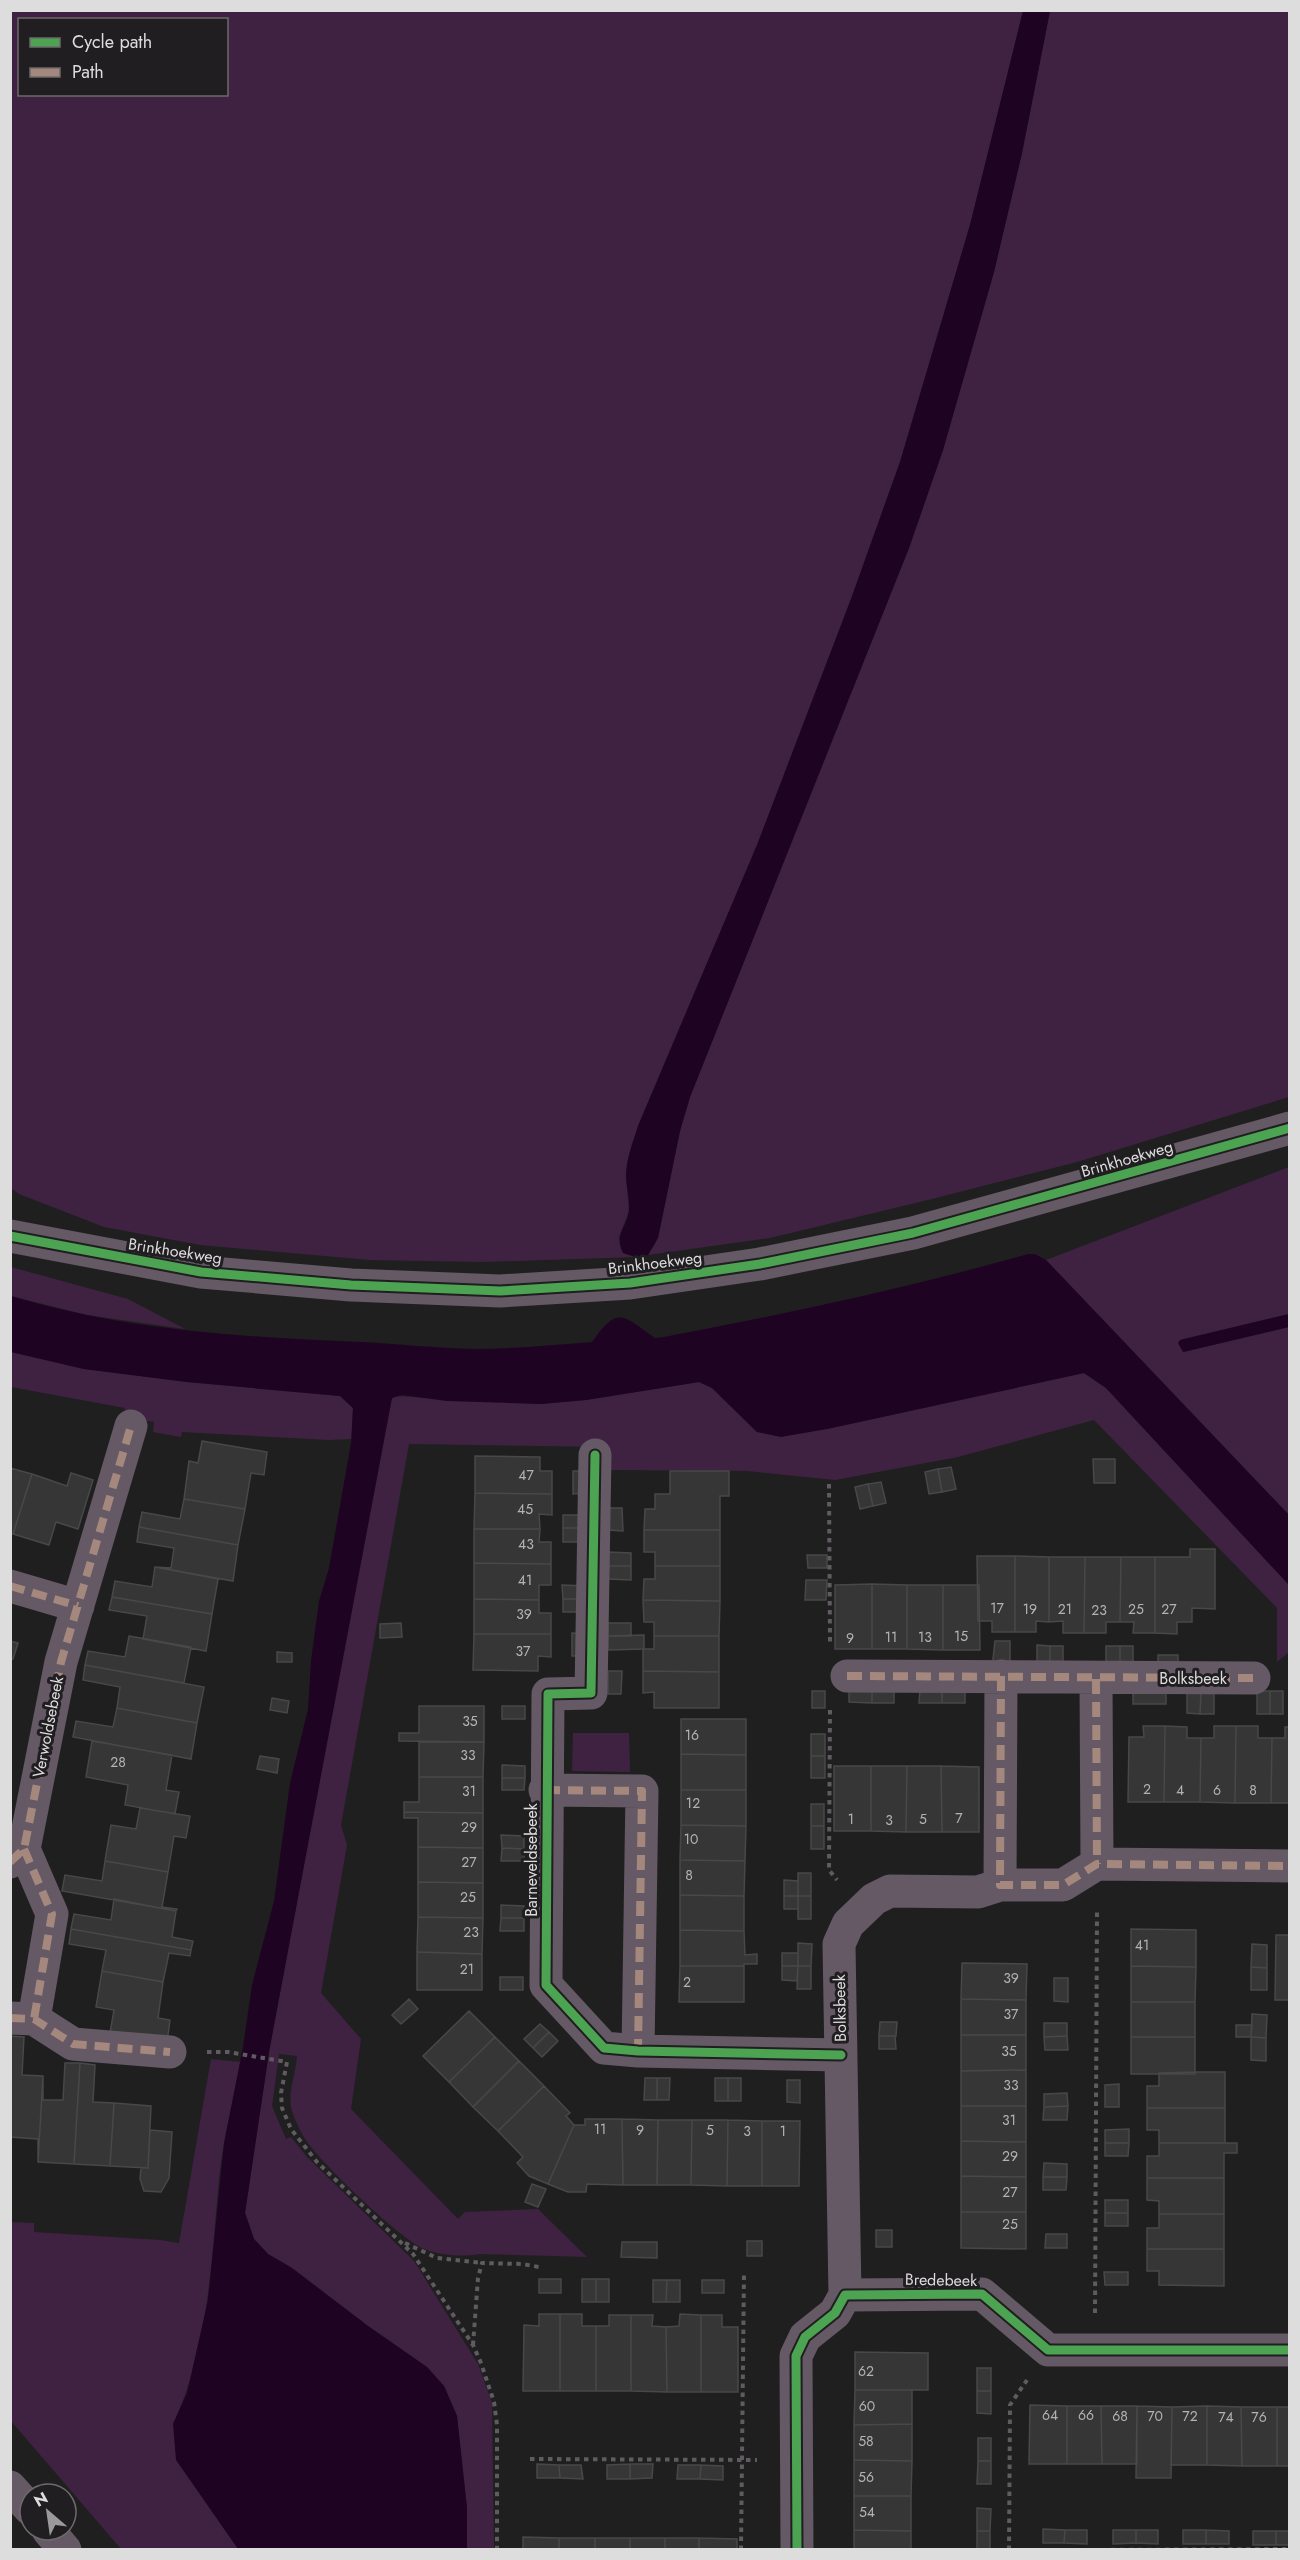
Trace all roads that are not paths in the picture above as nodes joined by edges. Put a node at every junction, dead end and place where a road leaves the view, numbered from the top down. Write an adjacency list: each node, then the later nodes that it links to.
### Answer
1 (1290, 1128): 2 (street, Brinkhoekweg)
2 (10, 1236)
3 (131, 1426): 6 (street, Verwoldsebeek)
4 (595, 1455): 11 (street, Barneveldsebeek)
5 (10, 1586): 6 (street)
6 (78, 1606): 12 (street, Verwoldsebeek)
7 (847, 1676): 8 (street, Bolksbeek)
8 (1001, 1676): 10 (street, Bolksbeek); 15 (street)
9 (1254, 1678): 10 (street, Bolksbeek)
10 (1096, 1679): 13 (street)
11 (545, 1790): 17 (street, Barneveldsebeek); 17 (street, Barneveldsebeek)
12 (17, 1856): 16 (street, Verwoldsebeek)
13 (1097, 1864): 14 (street); 15 (street, Bolksbeek)
14 (1290, 1866)
15 (1000, 1885): 19 (street, Bolksbeek)
16 (22, 2018): 18 (street, Verwoldsebeek)
17 (638, 2051): 19 (street, Barneveldsebeek)
18 (170, 2052)
19 (841, 2055): 20 (street, Bolksbeek)
20 (845, 2295): 21 (street, Bredebeek); 22 (street)
21 (1290, 2350)
22 (797, 2550)

